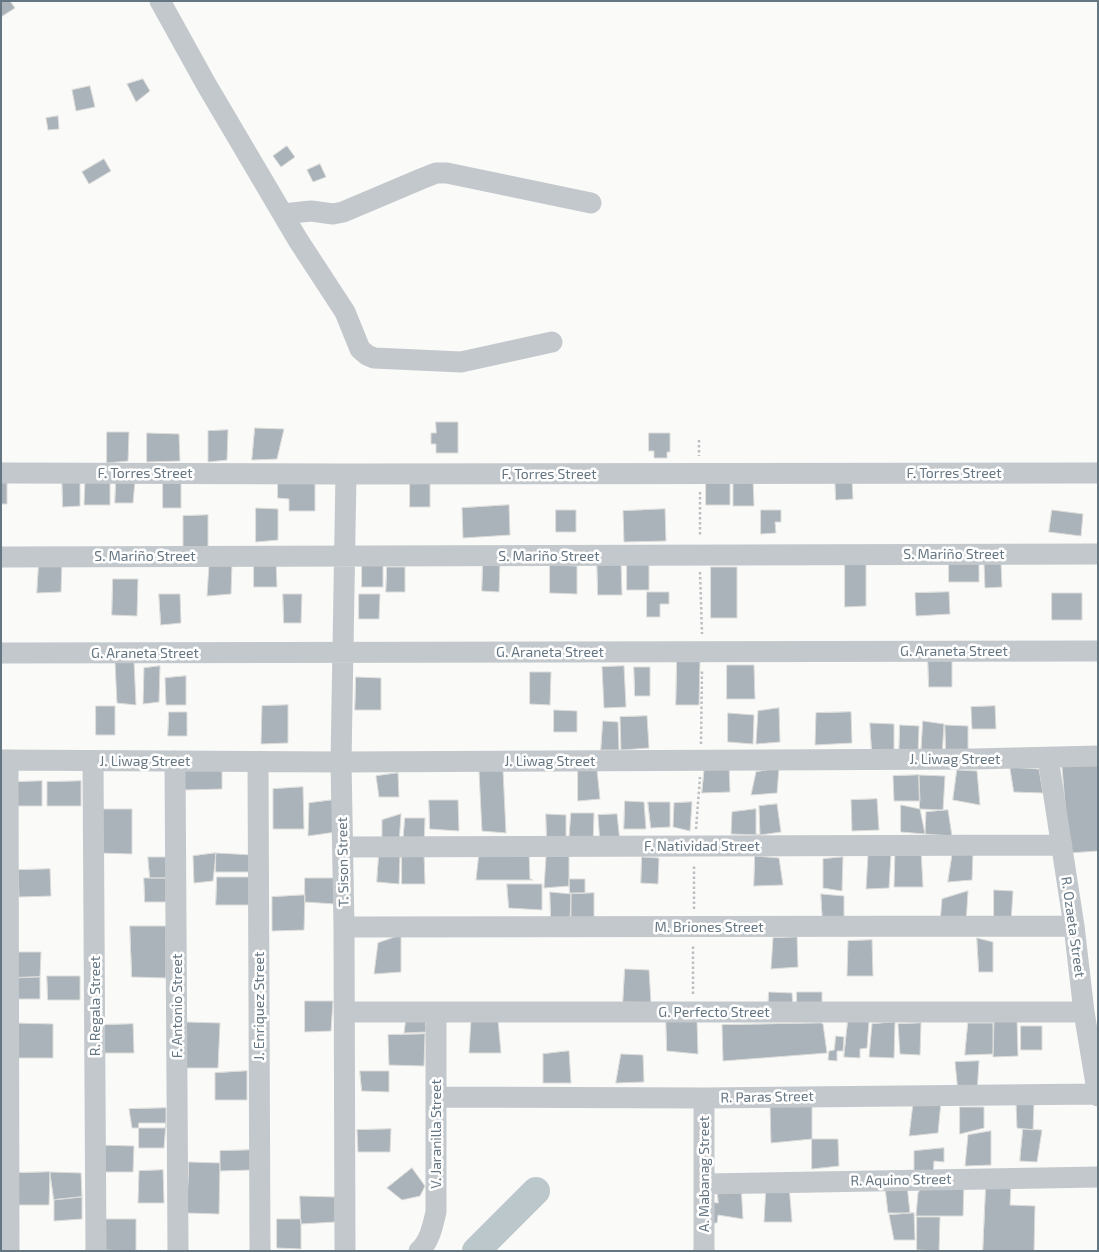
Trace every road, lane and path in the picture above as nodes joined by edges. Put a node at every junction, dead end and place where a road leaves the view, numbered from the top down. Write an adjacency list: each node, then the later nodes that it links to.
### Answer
1 (160, 1): 3 (street)
2 (590, 203): 3 (street)
3 (284, 214): 4 (street)
4 (552, 342)
5 (1, 473): 6 (street, F. Torres Street)
6 (346, 474): 7 (street, F. Torres Street); 9 (street, T. Sison Street)
7 (1097, 478)
8 (1098, 554): 9 (street, S. Mariño Street)
9 (344, 556): 10 (street, S. Mariño Street); 13 (street, T. Sison Street)
10 (1, 557)
11 (1098, 651): 13 (street, G. Araneta Street)
12 (1, 653): 13 (street, G. Araneta Street)
13 (342, 653): 20 (street, T. Sison Street)
14 (1098, 756): 15 (street, J. Liwag Street)
15 (1048, 758): 20 (street, J. Liwag Street); 21 (street, R. Ozaeta Street)
16 (4, 760): 18 (street, J. Liwag Street); 33 (street)
17 (175, 761): 18 (street, J. Liwag Street); 19 (street, J. Liwag Street); 35 (street, F. Antonio Street)
18 (94, 762): 34 (street, R. Regala Street)
19 (258, 762): 20 (street, J. Liwag Street); 36 (street, J. Enriquez Street)
20 (342, 762): 22 (street, T. Sison Street)
21 (1062, 845): 22 (street, F. Natividad Street); 23 (street, R. Ozaeta Street)
22 (343, 847): 24 (street, T. Sison Street)
23 (1074, 926): 24 (street, M. Briones Street); 27 (street, R. Ozaeta Street)
24 (344, 927): 25 (street, T. Sison Street)
25 (344, 1012): 26 (street, G. Perfecto Street); 37 (street, T. Sison Street)
26 (436, 1012): 27 (street, G. Perfecto Street); 29 (street, V. Jaranilla Street)
27 (1084, 1012): 28 (street, R. Ozaeta Street)
28 (1098, 1095): 30 (street, R. Paras Street)
29 (436, 1097): 30 (street, R. Paras Street); 38 (street, V. Jaranilla Street)
30 (704, 1098): 32 (street, A. Mabanag Street)
31 (1098, 1177): 32 (street, R. Aquino Street)
32 (705, 1184): 39 (street, A. Mabanag Street)
33 (9, 1251)
34 (96, 1251)
35 (178, 1251)
36 (260, 1251)
37 (345, 1251)
38 (419, 1251)
39 (704, 1251)

